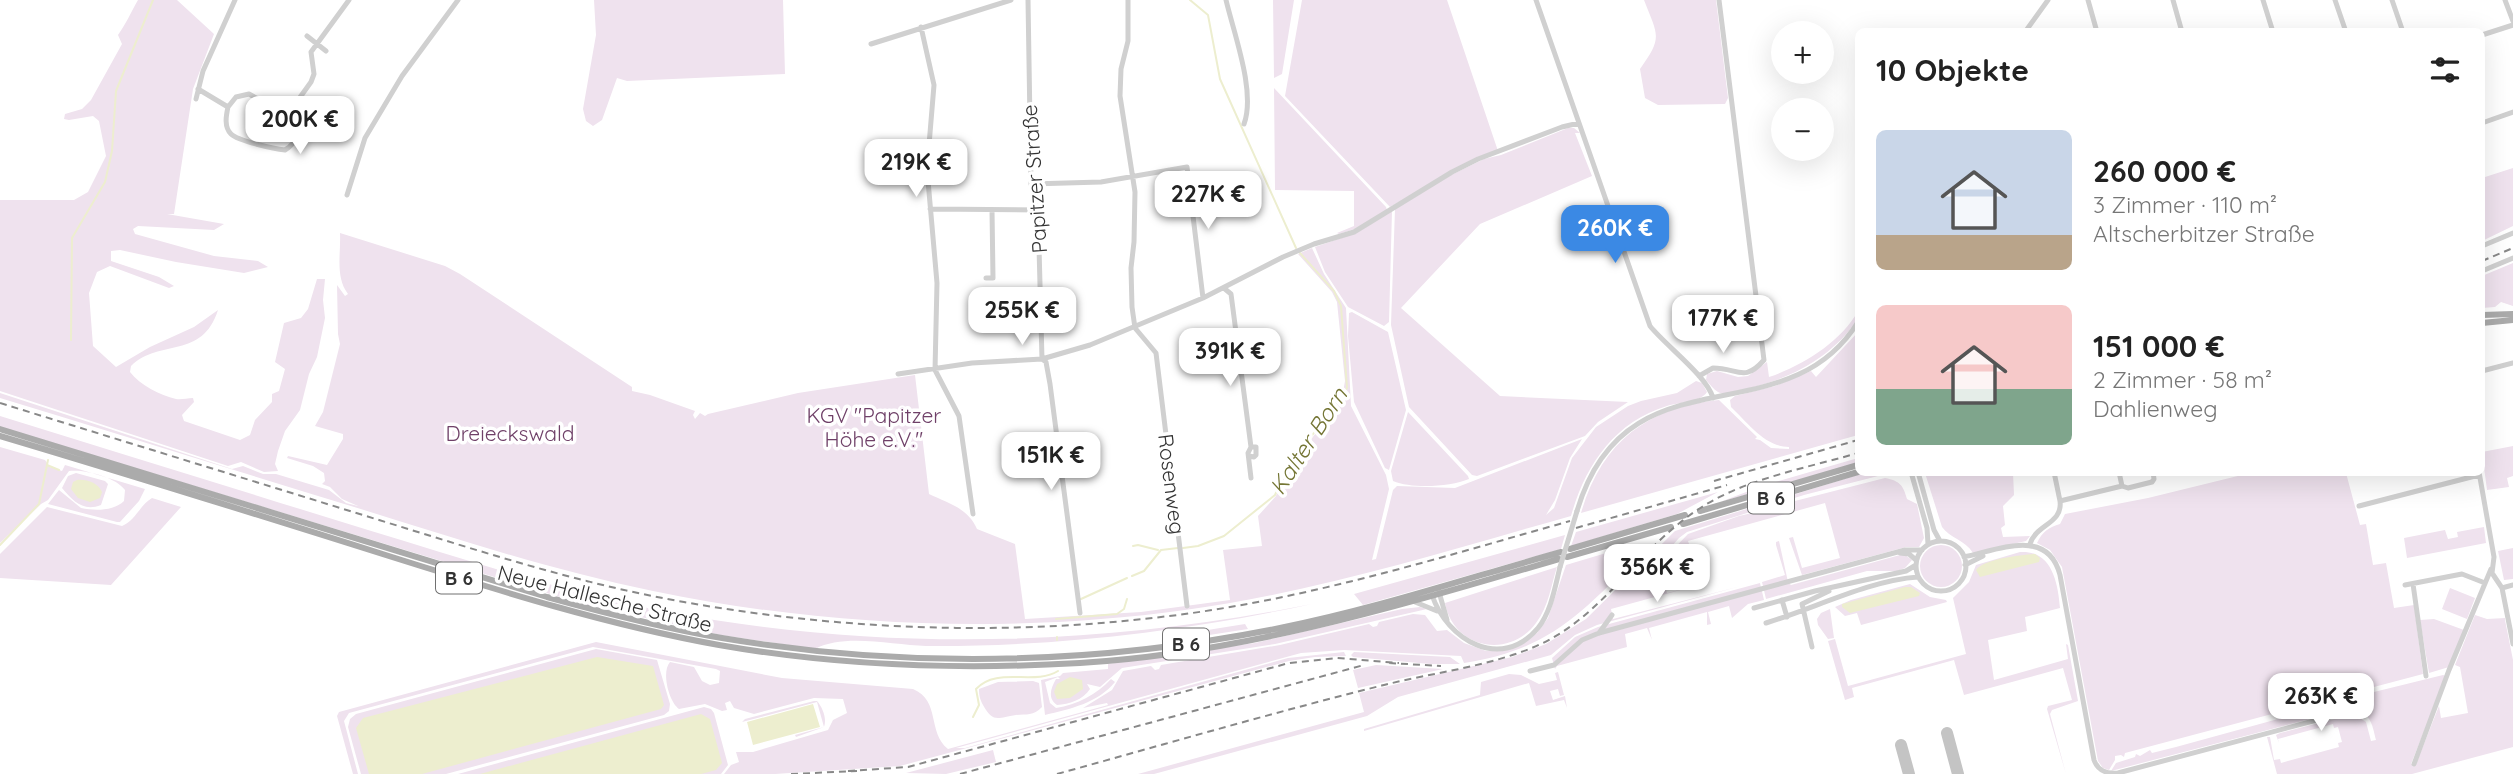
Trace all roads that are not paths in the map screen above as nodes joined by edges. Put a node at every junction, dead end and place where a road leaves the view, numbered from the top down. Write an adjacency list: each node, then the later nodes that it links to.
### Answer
1 (235, 0): 30 (street)
2 (349, 0): 27 (street)
3 (458, 0): 40 (street)
4 (1011, 0): 18 (street)
5 (1028, 0): 39 (street, Papitzer Straße)
6 (1128, 0): 38 (street)
7 (1226, 0): 37 (street)
8 (1536, 0): 36 (street)
9 (1719, 0): 62 (street)
10 (2048, 0): 19 (street)
11 (2088, 0): 20 (street)
12 (2173, 0): 21 (street)
13 (2263, 0): 22 (street)
14 (2334, 0): 23 (street)
15 (2392, 0): 24 (street)
16 (2505, 0): 17 (street)
17 (2513, 23): 25 (street)
18 (921, 27): 28 (street); 41 (street)
19 (2028, 28)
20 (2097, 28)
21 (2181, 28)
22 (2272, 28)
23 (2344, 28)
24 (2402, 28)
25 (2485, 34)
26 (307, 36): 27 (street)
27 (317, 43): 29 (street); 34 (street)
28 (871, 44)
29 (326, 51)
30 (198, 89): 31 (street); 32 (street)
31 (196, 99)
32 (228, 107): 34 (street); 34 (street)
33 (2513, 112): 35 (street)
34 (288, 114)
35 (2485, 122)
36 (1579, 123): 49 (street); 62 (street)
37 (1244, 124)
38 (1134, 176): 39 (street); 50 (street); 56 (street)
39 (1031, 184): 43 (street, Papitzer Straße)
40 (347, 195)
41 (930, 209): 42 (street); 59 (street)
42 (992, 210): 43 (street); 48 (street)
43 (1038, 210): 57 (street, Papitzer Straße)
44 (2513, 233): 45 (street)
45 (2485, 245)
46 (2513, 258): 47 (street)
47 (2485, 270)
48 (986, 278)
49 (1225, 289): 50 (street); 75 (street)
50 (1203, 298): 56 (street)
51 (2513, 314): 52 (main road)
52 (2485, 315)
53 (2513, 320): 54 (main road)
54 (2485, 323)
55 (1855, 326): 63 (street)
56 (1135, 328): 57 (street); 107 (street, Rosenweg)
57 (1042, 359): 59 (street); 111 (street, Papitzer Straße)
58 (2513, 363): 60 (street)
59 (935, 370): 61 (street); 80 (street)
60 (2485, 370)
61 (898, 374)
62 (1699, 376): 63 (street)
63 (1713, 398): 92 (street, bridge)
64 (0, 429): 119 (main road, Neue Hallesche Straße / B 6)
65 (0, 436): 119 (main road, Neue Hallesche Straße / B 6)
66 (1855, 466): 79 (main road, B 6)
67 (1855, 473): 82 (main road, B 6)
68 (1912, 476): 85 (street)
69 (1919, 476): 84 (street)
70 (2055, 476): 77 (street)
71 (2120, 476): 76 (street)
72 (2154, 476): 76 (street)
73 (2472, 476): 78 (street)
74 (2479, 476): 95 (street)
75 (1251, 478)
76 (2122, 486): 77 (street)
77 (2060, 501): 86 (street)
78 (2359, 506)
79 (1700, 511)
80 (973, 514)
81 (1685, 516): 89 (main road, B 6)
82 (1682, 524)
83 (1671, 527): 89 (main road, B 6)
84 (1940, 541): 85 (street); 91 (street)
85 (1928, 544): 88 (street)
86 (2030, 544): 87 (street); 122 (street)
87 (2010, 547): 91 (street); 94 (street)
88 (1922, 550): 90 (street); 93 (street)
89 (1566, 553): 102 (main road, B 6)
90 (1893, 554): 93 (street); 116 (street)
91 (1964, 557): 94 (street)
92 (1560, 563): 104 (main road, B 6); 115 (street)
93 (1916, 563): 96 (street); 103 (street)
94 (1965, 565): 96 (street)
95 (2491, 569): 97 (street); 101 (street)
96 (1918, 577): 110 (street)
97 (2485, 583): 98 (street); 123 (street)
98 (2413, 584): 99 (street); 121 (street)
99 (2405, 585)
100 (2513, 585): 101 (street)
101 (2502, 587): 117 (street)
102 (1434, 588): 104 (street); 119 (main road, B 6)
103 (1832, 589): 105 (street); 110 (street)
104 (1436, 596): 106 (main road, B 6); 109 (street); 115 (street)
105 (1782, 600): 108 (street); 113 (street)
106 (1415, 602): 109 (street); 119 (main road, B 6)
107 (1187, 606)
108 (1754, 608)
109 (1439, 612): 115 (street)
110 (1803, 612): 113 (street); 118 (street)
111 (1080, 613)
112 (1612, 615): 116 (street)
113 (1787, 617): 114 (street)
114 (1766, 623)
115 (1450, 626)
116 (1599, 633): 120 (street)
117 (2513, 644)
118 (1812, 647)
119 (928, 662)
120 (1530, 671)
121 (2426, 677)
122 (2364, 716)
123 (2414, 764)

